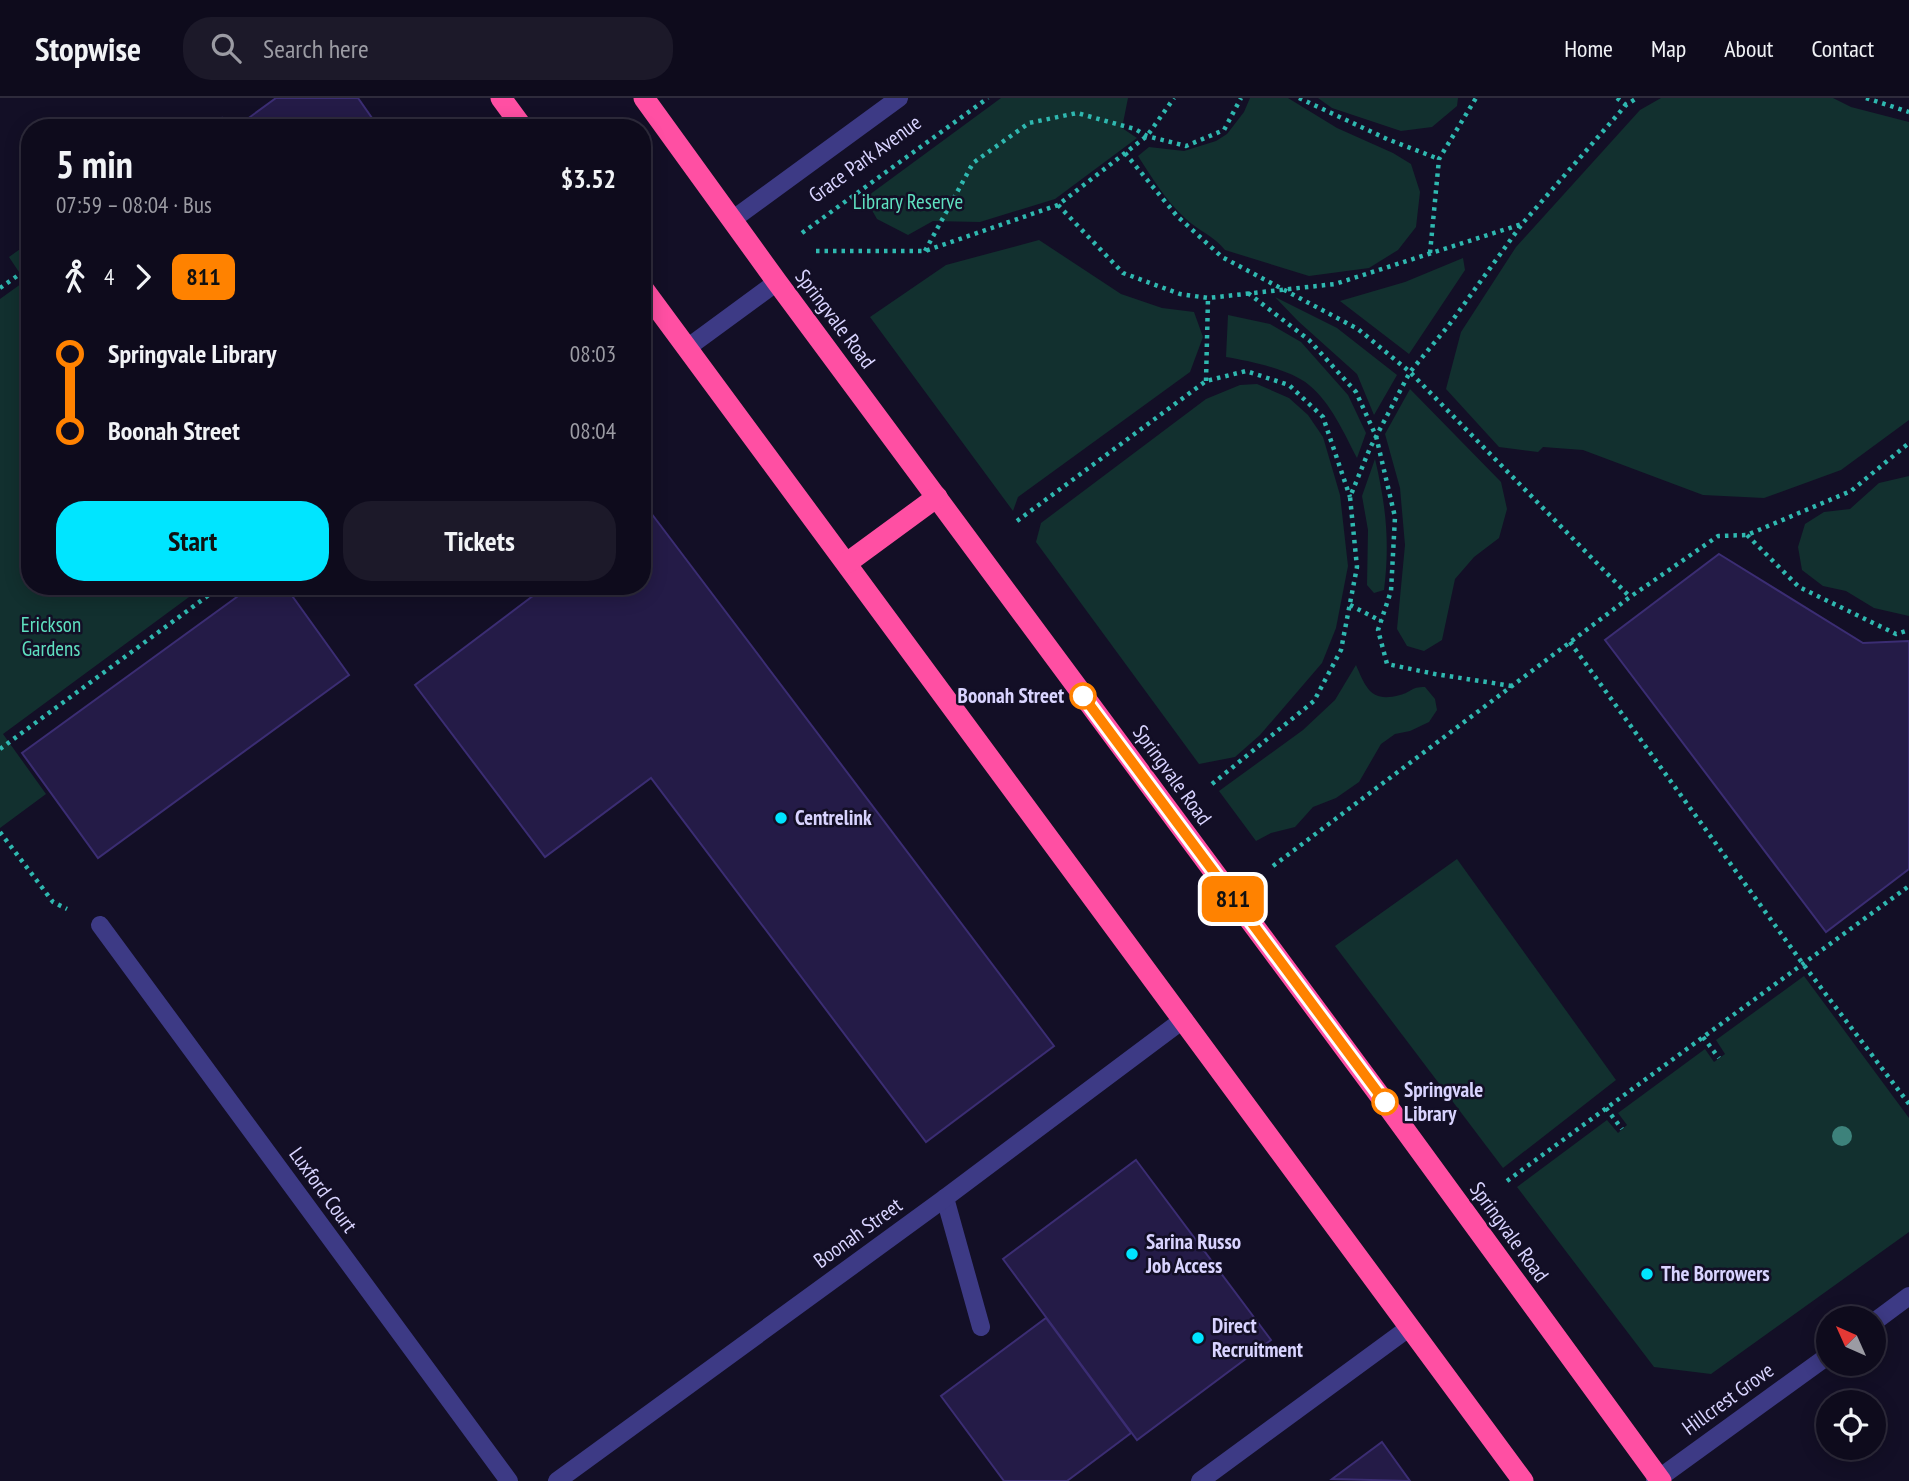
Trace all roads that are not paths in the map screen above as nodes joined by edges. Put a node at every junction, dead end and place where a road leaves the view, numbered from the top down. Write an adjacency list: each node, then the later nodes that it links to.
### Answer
1 (501, 98): 4 (highway)
2 (644, 98): 5 (highway, Springvale Road)
3 (899, 98): 5 (street, Grace Park Avenue)
4 (516, 119)
5 (732, 219): 6 (highway, Springvale Road)
6 (777, 282): 8 (street); 9 (highway, Springvale Road)
7 (651, 299): 8 (highway)
8 (687, 348): 10 (highway)
9 (937, 497): 10 (highway); 19 (highway, Springvale Road)
10 (847, 563): 12 (highway)
11 (100, 925): 20 (street, Luxford Court)
12 (1184, 1019): 13 (street, Boonah Street); 17 (highway)
13 (945, 1198): 16 (street); 21 (street, Boonah Street)
14 (1909, 1296): 15 (street)
15 (1886, 1313)
16 (981, 1327)
17 (1410, 1327): 22 (street); 23 (highway)
18 (1816, 1365): 19 (street, Hillcrest Grove)
19 (1658, 1480)
20 (509, 1481)
21 (557, 1481)
22 (1200, 1481)
23 (1523, 1481)

